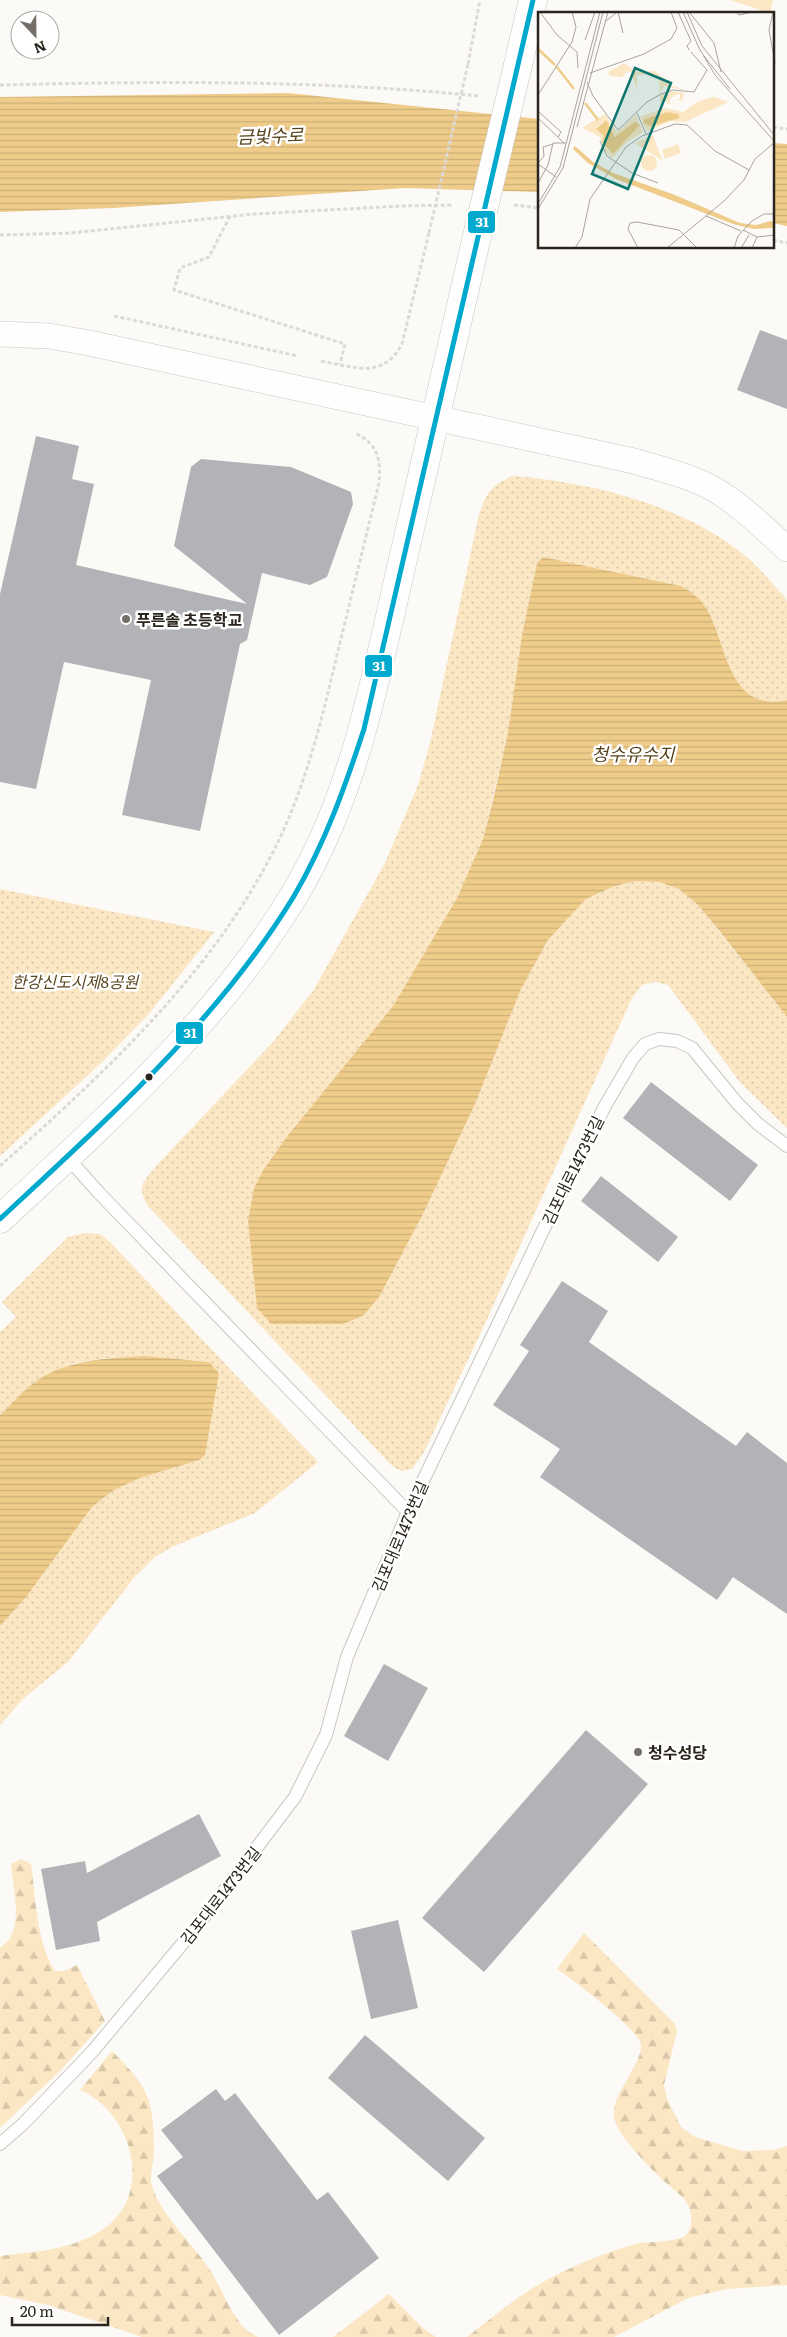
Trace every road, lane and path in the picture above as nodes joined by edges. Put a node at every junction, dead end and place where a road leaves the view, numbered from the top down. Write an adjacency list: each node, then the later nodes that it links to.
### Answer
1 (480, 0): 18 (path, bridge)
2 (533, 0): 19 (street, bridge)
3 (0, 85): 4 (path)
4 (484, 97)
5 (774, 127): 6 (path)
6 (787, 129)
7 (508, 205): 9 (path)
8 (460, 206): 10 (path)
9 (538, 208)
10 (230, 216): 11 (path); 18 (path)
11 (0, 235)
12 (774, 240): 13 (path)
13 (787, 243)
14 (108, 315): 16 (path)
15 (0, 334): 19 (street)
16 (305, 357)
17 (315, 360): 18 (path)
18 (340, 364)
19 (434, 419): 21 (street); 23 (street)
20 (346, 430): 24 (path)
21 (787, 549)
22 (787, 1146): 26 (lane, 김포대로1473번길)
23 (67, 1157): 25 (street); 26 (lane)
24 (0, 1166)
25 (0, 1220)
26 (408, 1512): 27 (lane, 김포대로1473번길)
27 (0, 2144)

